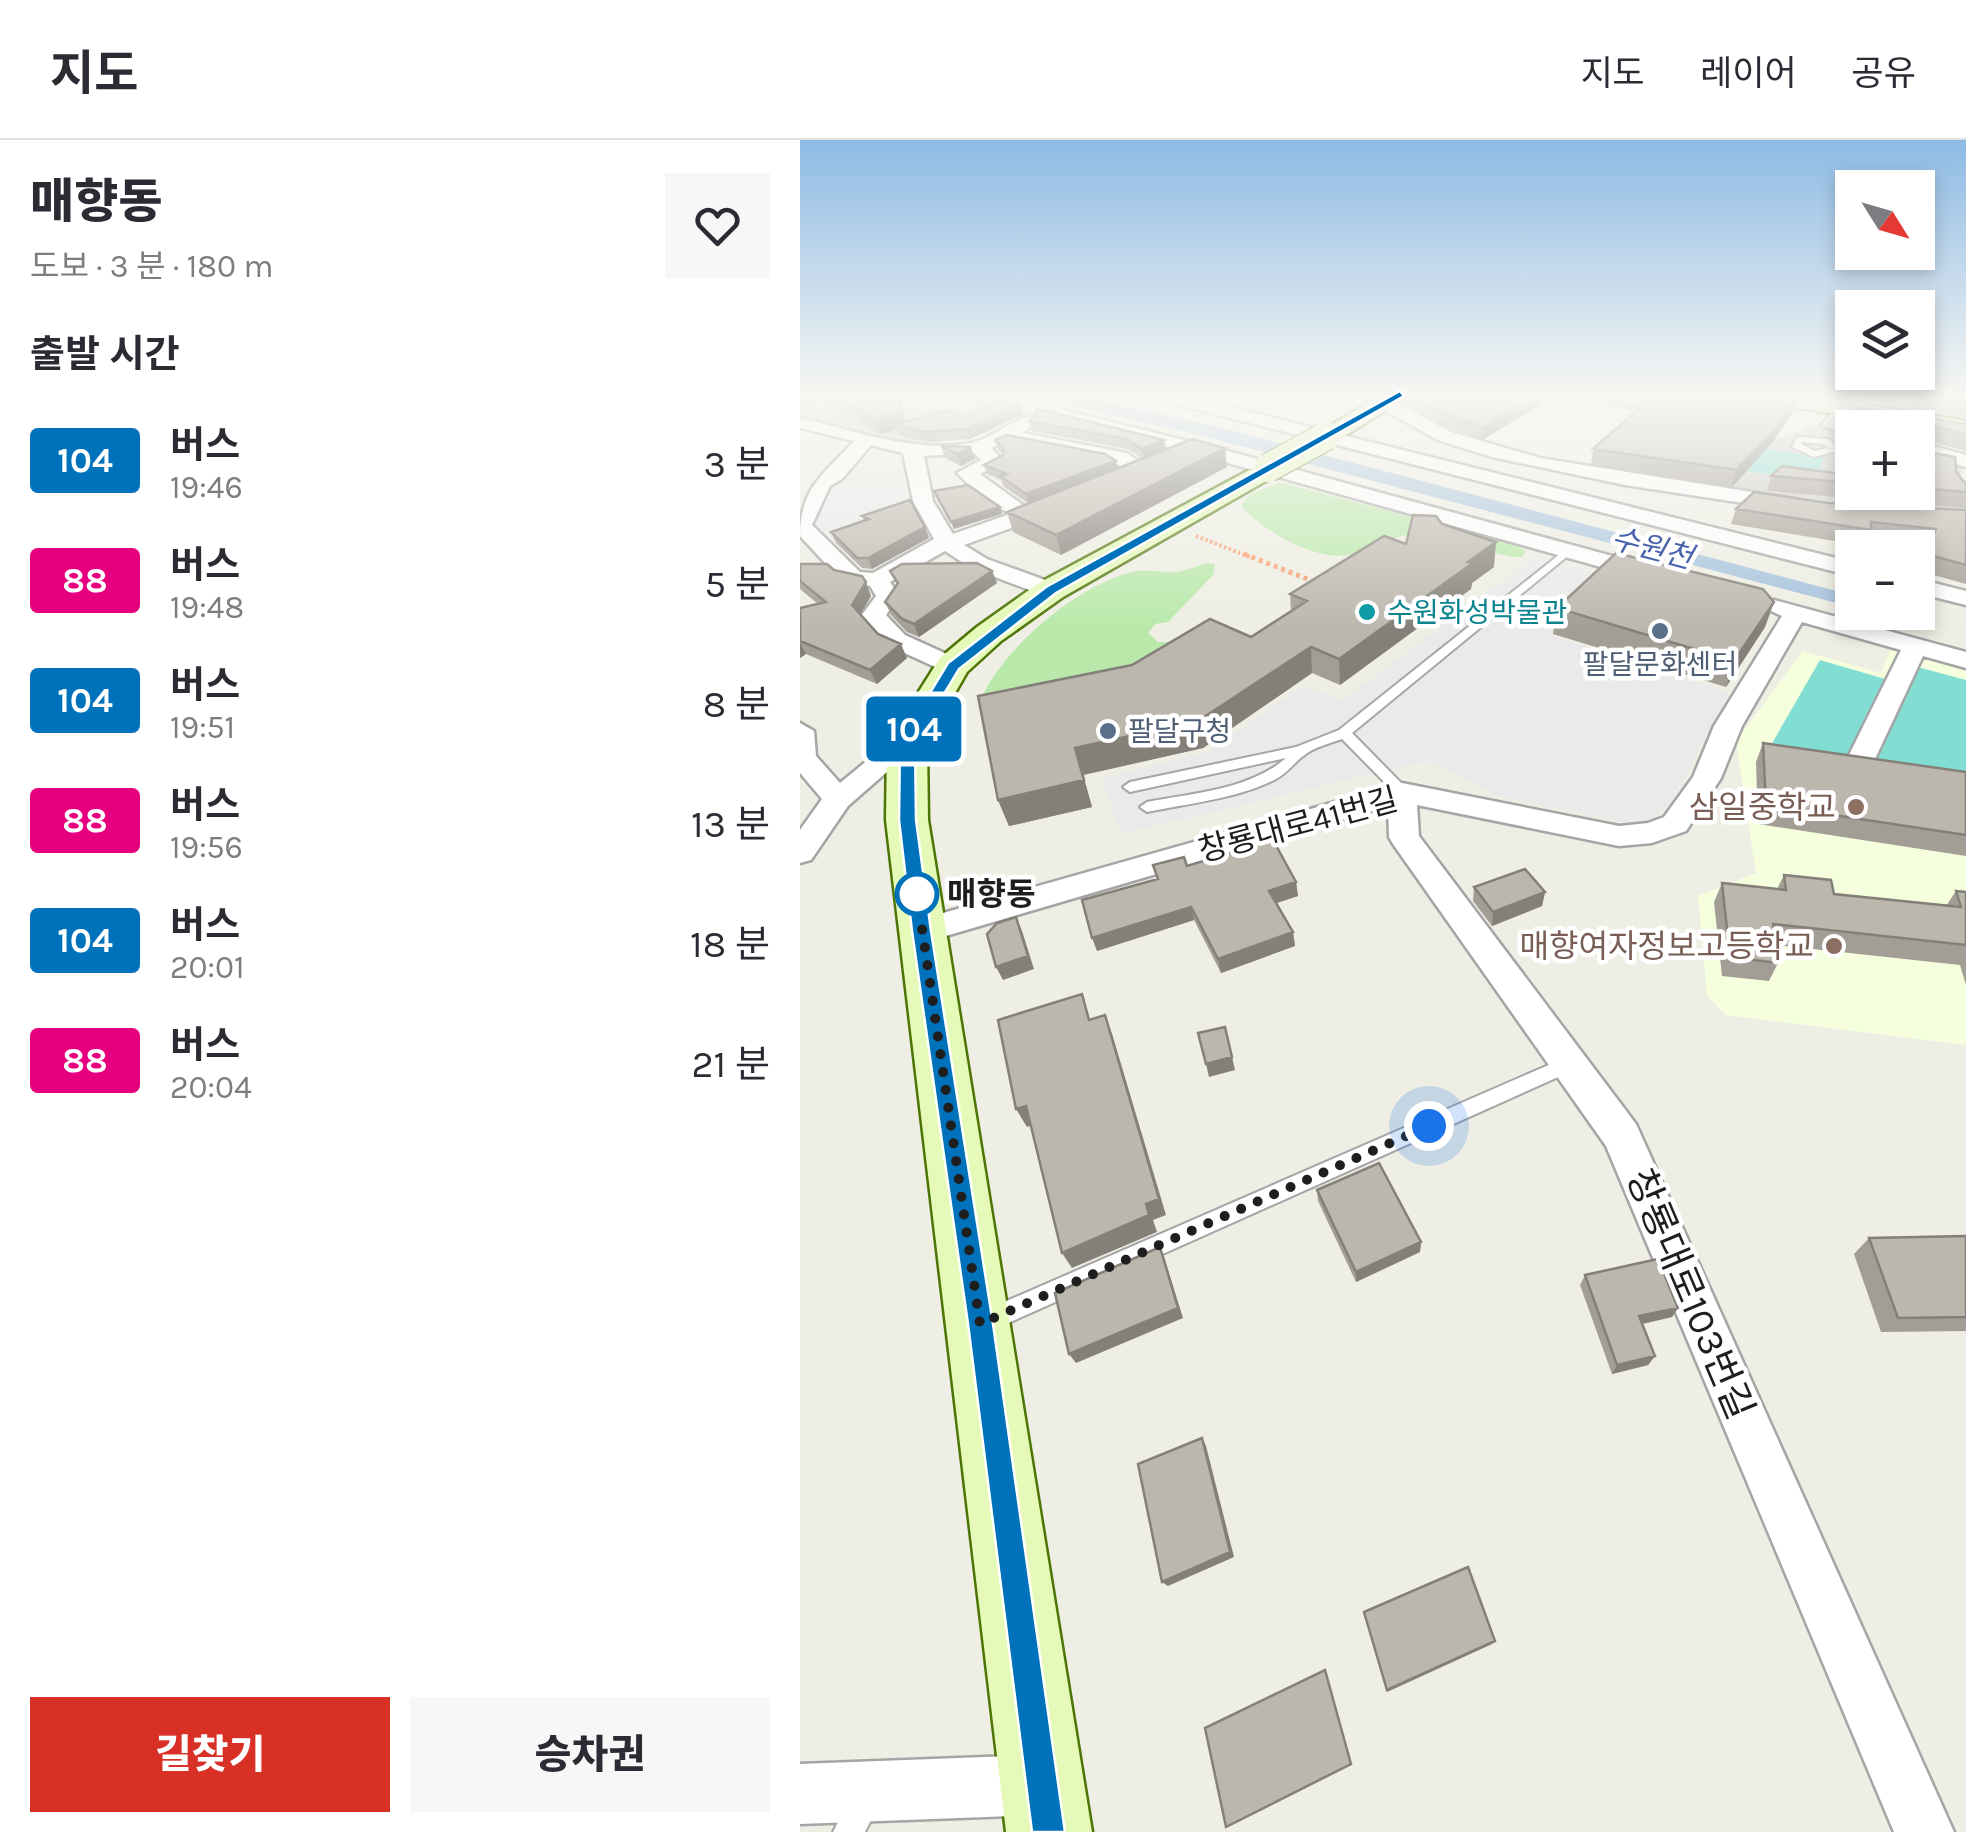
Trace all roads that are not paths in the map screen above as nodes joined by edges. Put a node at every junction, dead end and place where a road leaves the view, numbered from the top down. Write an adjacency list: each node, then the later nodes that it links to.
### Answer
1 (836, 473): 15 (street)
2 (918, 473): 16 (street)
3 (967, 473): 13 (street)
4 (1135, 473): 9 (street)
5 (1259, 473): 21 (street)
6 (1285, 473): 17 (street)
7 (1471, 473): 14 (street)
8 (1585, 473): 10 (street)
9 (1112, 482)
10 (1672, 485): 12 (street); 14 (street)
11 (1069, 499): 13 (street)
12 (1823, 509)
13 (1026, 516): 16 (street)
14 (1648, 518): 18 (street)
15 (800, 526): 20 (street)
16 (944, 542): 20 (street); 21 (street)
17 (1564, 554): 19 (street); 30 (lane)
18 (1835, 565)
19 (1668, 578)
20 (877, 580): 28 (street)
21 (1051, 590): 28 (street)
22 (1935, 590): 23 (street)
23 (1966, 598)
24 (1759, 602): 25 (street)
25 (1796, 612): 26 (street); 35 (street, 창룡대로41번길)
26 (1915, 646): 27 (street); 33 (street)
27 (1966, 660)
28 (953, 666): 31 (street)
29 (800, 730): 36 (street)
30 (1344, 733): 32 (lane); 35 (lane)
31 (907, 742): 36 (street); 39 (street)
32 (1300, 751): 34 (lane); 37 (lane)
33 (1861, 759)
34 (1130, 787)
35 (1402, 792): 39 (street, 창룡대로41번길); 40 (street, 창룡대로103번길)
36 (838, 799): 38 (street)
37 (1147, 807)
38 (800, 852)
39 (922, 931): 41 (street)
40 (1567, 1064): 41 (lane); 45 (street, 창룡대로103번길)
41 (980, 1324): 43 (street)
42 (800, 1794): 44 (street)
43 (1044, 1808): 44 (street)
44 (860, 1811)
45 (1917, 1829)

